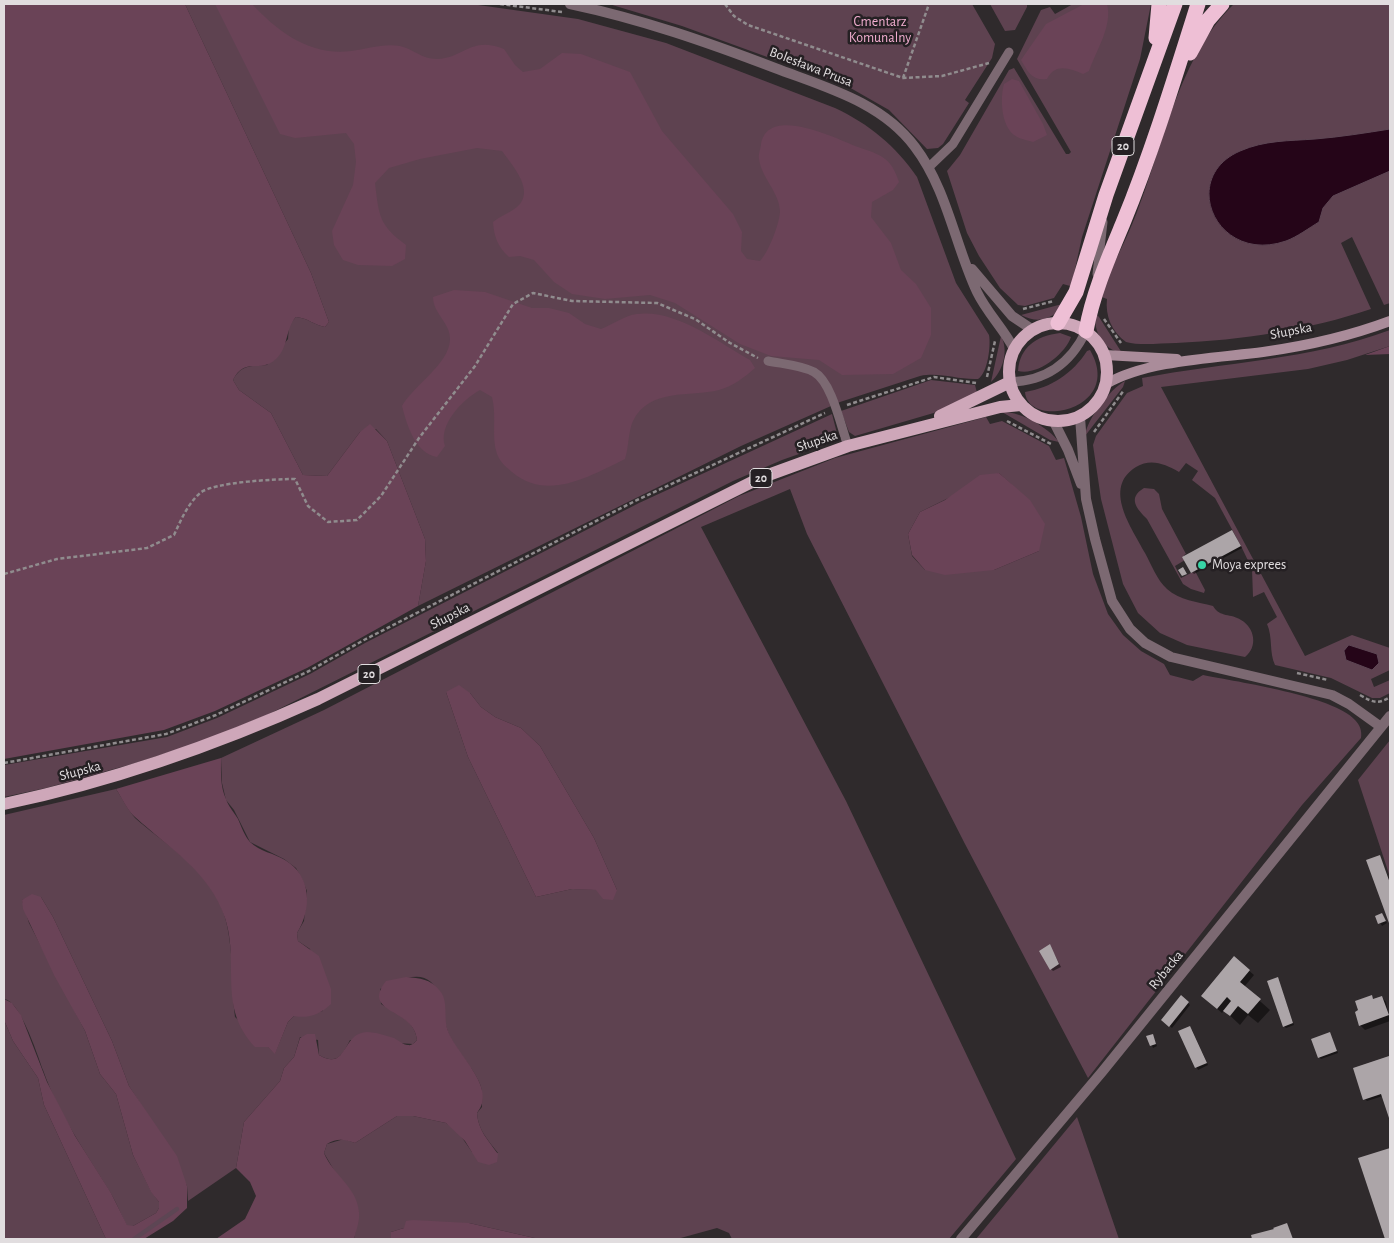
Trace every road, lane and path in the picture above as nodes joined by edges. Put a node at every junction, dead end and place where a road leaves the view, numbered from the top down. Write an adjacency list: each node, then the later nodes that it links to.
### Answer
1 (500, 4): 8 (path)
2 (725, 4): 12 (path)
3 (929, 4): 12 (path)
4 (1159, 4): 11 (highway, 20)
5 (1175, 4): 11 (highway)
6 (1198, 4): 13 (highway, 20)
7 (1222, 4): 13 (highway)
8 (568, 9): 14 (street, Bolesława Prusa)
9 (1009, 52): 10 (lane)
10 (1004, 62): 12 (path); 14 (lane)
11 (1152, 64): 15 (highway, 20)
12 (903, 78)
13 (1172, 88): 17 (highway, 20)
14 (929, 167): 16 (street, Bolesława Prusa)
15 (1106, 195): 17 (lane); 18 (highway, 20)
16 (962, 256): 22 (street, Bolesława Prusa); 26 (street, Bolesława Prusa)
17 (1093, 299): 23 (highway, 20); 25 (path)
18 (1073, 300): 19 (path); 21 (highway, 20)
19 (1018, 310)
20 (1390, 321): 28 (main road, Słupska)
21 (1058, 323): 22 (main road); 23 (main road)
22 (1033, 330): 26 (main road)
23 (1086, 331): 27 (main road); 30 (lane)
24 (993, 333): 33 (path)
25 (1126, 346)
26 (1014, 349): 30 (main road)
27 (1105, 355): 28 (main road, Słupska); 31 (main road)
28 (1196, 359): 31 (main road, Słupska)
29 (768, 361): 33 (lane); 39 (path)
30 (1010, 382): 32 (main road); 36 (main road, Słupska / 20)
31 (1106, 384): 34 (main road)
32 (1021, 405): 35 (main road); 36 (main road, Słupska / 20)
33 (836, 409): 37 (lane); 46 (path)
34 (1080, 417): 35 (main road); 38 (street)
35 (1054, 422): 38 (street)
36 (901, 432): 37 (main road, Słupska / 20)
37 (848, 446): 47 (main road, Słupska / 20)
38 (1086, 499): 45 (street)
39 (4, 574)
40 (1290, 671): 41 (path)
41 (1330, 681)
42 (1354, 692): 43 (path)
43 (1390, 697)
44 (1390, 716): 45 (street, Rybacka)
45 (1381, 727): 48 (street, Rybacka)
46 (4, 762)
47 (4, 804)
48 (961, 1239)

